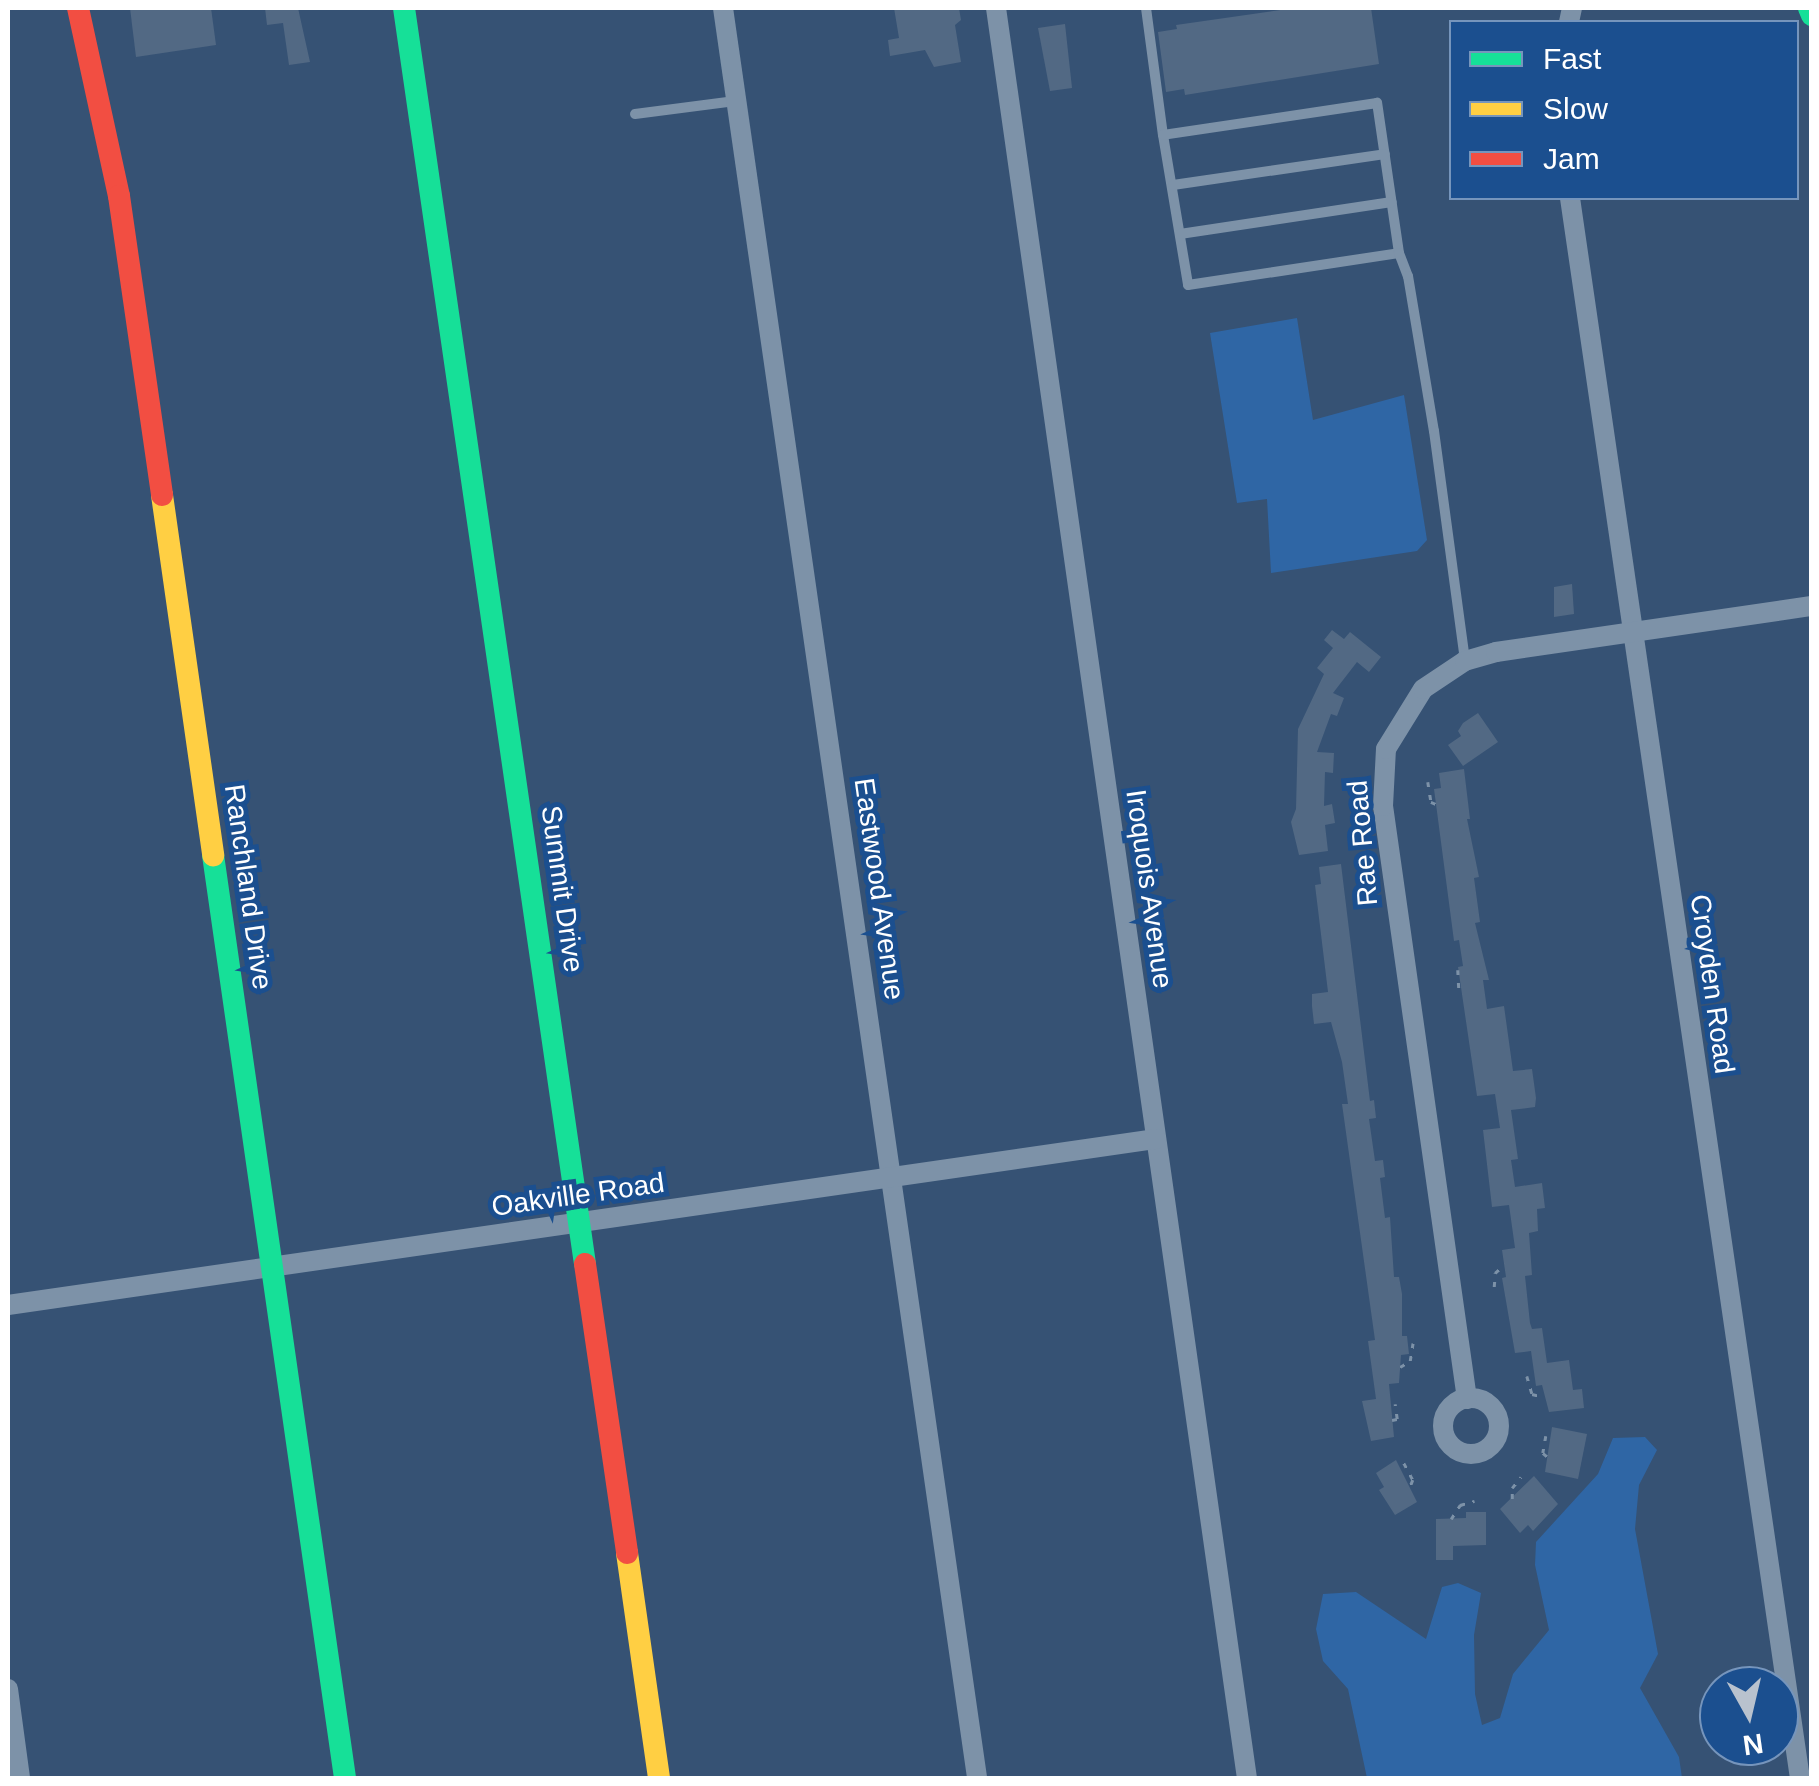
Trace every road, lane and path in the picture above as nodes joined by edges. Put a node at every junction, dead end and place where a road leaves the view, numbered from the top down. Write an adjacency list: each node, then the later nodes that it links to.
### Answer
1 (78, 8): 28 (street, Ranchland Drive)
2 (404, 8): 26 (street, Summit Drive)
3 (723, 8): 8 (street, Eastwood Avenue)
4 (996, 8): 24 (street, Iroquois Avenue)
5 (1146, 8): 10 (lane)
6 (1808, 8): 7 (street)
7 (1812, 15)
8 (736, 101): 9 (lane); 25 (street, Eastwood Avenue)
9 (635, 114)
10 (1163, 135): 11 (lane); 12 (lane)
11 (1385, 154): 12 (lane); 14 (lane)
12 (1173, 185): 15 (lane)
13 (1570, 200): 18 (street, Croyden Road)
14 (1392, 202): 15 (lane); 16 (lane)
15 (1180, 234): 16 (lane)
16 (1400, 253): 19 (lane)
17 (1812, 606): 18 (street, Rae Road)
18 (1634, 632): 19 (street, Rae Road); 52 (street, Croyden Road)
19 (1465, 661): 35 (street, Rae Road)
20 (1428, 782): 21 (path)
21 (1436, 804)
22 (1458, 970): 23 (path)
23 (1459, 992)
24 (1156, 1139): 25 (street, Oakville Road); 51 (street, Iroquois Avenue)
25 (893, 1176): 26 (street, Oakville Road); 50 (street, Eastwood Avenue)
26 (579, 1223): 28 (street, Oakville Road); 49 (street, Summit Drive)
27 (1504, 1264): 29 (path)
28 (272, 1266): 30 (street, Oakville Road); 48 (street, Ranchland Drive)
29 (1494, 1287)
30 (8, 1306)
31 (1413, 1343): 32 (path)
32 (1400, 1367)
33 (1527, 1376): 34 (path)
34 (1544, 1396)
35 (1467, 1399)
36 (1395, 1404): 37 (path)
37 (1392, 1420)
38 (1546, 1436): 39 (path)
39 (1549, 1458)
40 (1404, 1463): 42 (path)
41 (1522, 1477): 43 (path)
42 (1409, 1490)
43 (1512, 1499)
44 (1474, 1501): 45 (path)
45 (1451, 1518)
46 (8, 1689): 47 (street)
47 (20, 1778)
48 (345, 1778)
49 (659, 1778)
50 (977, 1778)
51 (1246, 1778)
52 (1800, 1778)

